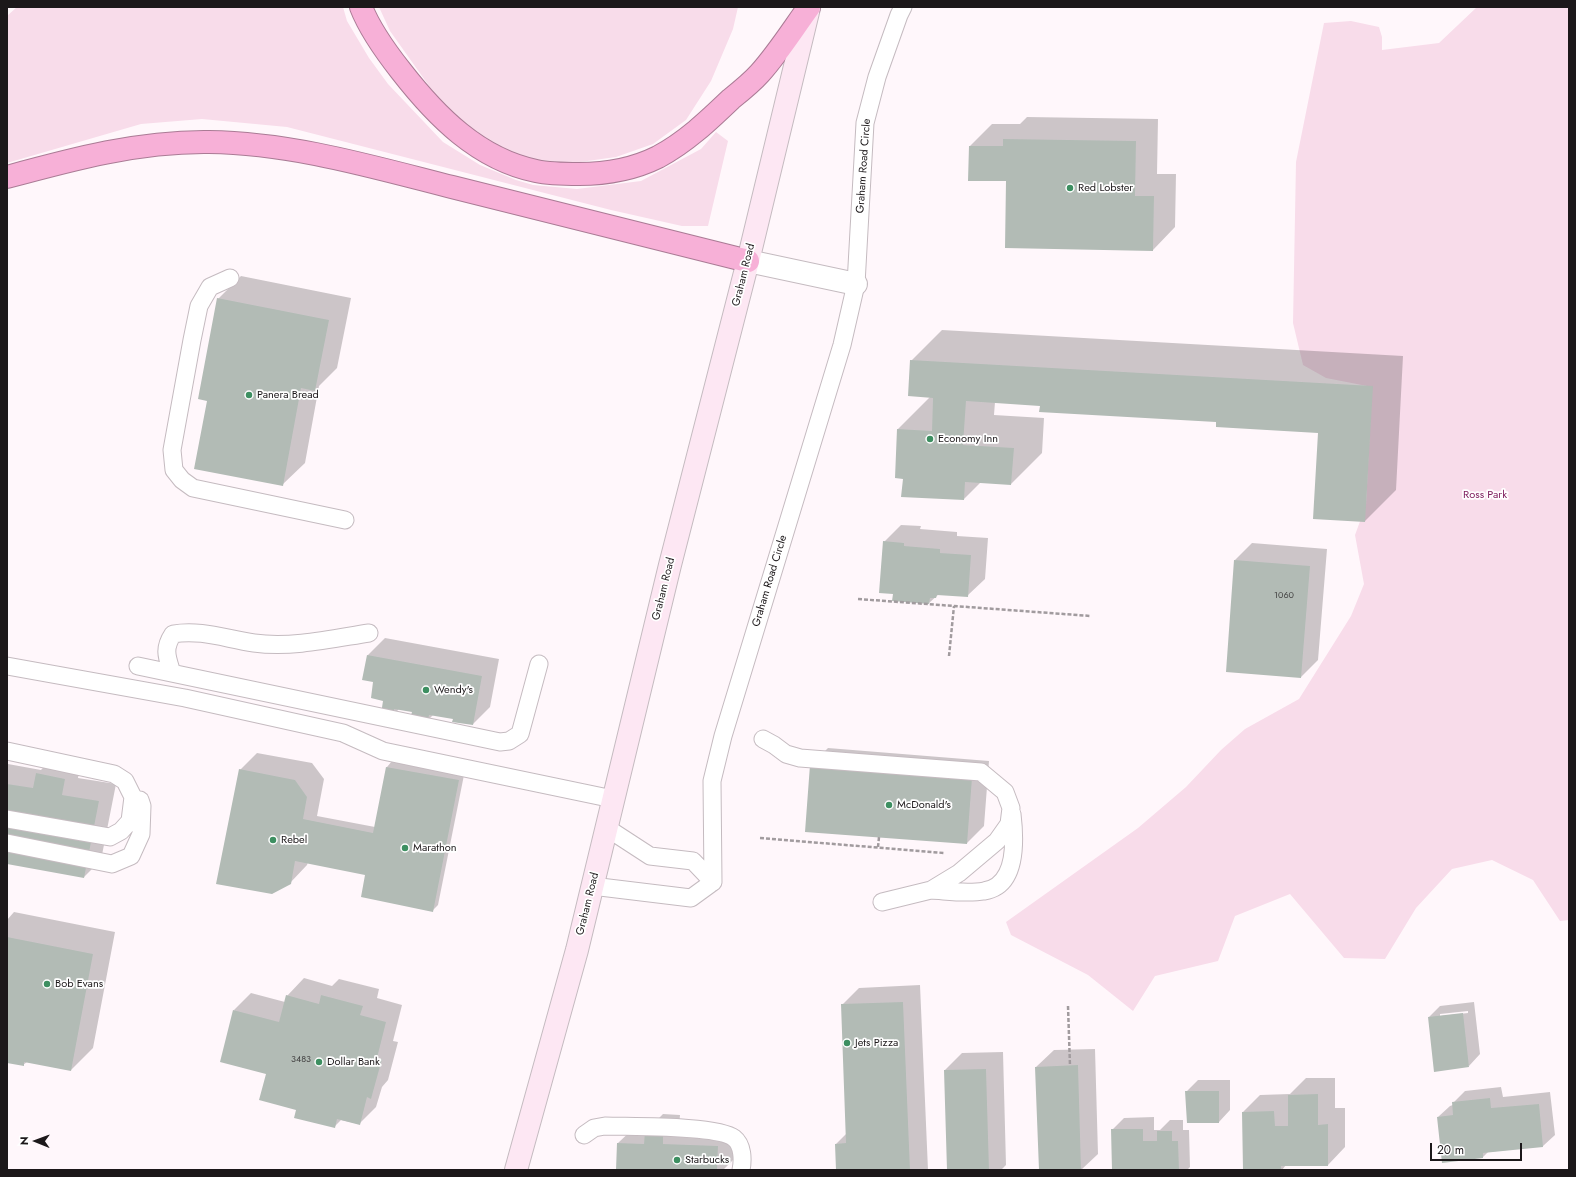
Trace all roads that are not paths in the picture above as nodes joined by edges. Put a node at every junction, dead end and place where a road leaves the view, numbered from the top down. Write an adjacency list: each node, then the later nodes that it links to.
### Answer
1 (361, 7): 2 (highway)
2 (809, 7): 5 (main road, Graham Road)
3 (903, 7): 7 (lane, Graham Road Circle)
4 (7, 177): 5 (highway)
5 (748, 261): 7 (street); 17 (main road, Graham Road)
6 (230, 278): 8 (lane)
7 (856, 284): 22 (lane, Graham Road Circle)
8 (345, 520)
9 (369, 633): 13 (lane)
10 (539, 664): 13 (lane)
11 (7, 666): 17 (lane)
12 (138, 666): 13 (lane)
13 (172, 673)
14 (763, 739): 18 (lane)
15 (7, 751): 16 (lane)
16 (125, 781): 19 (lane); 21 (lane)
17 (613, 799): 20 (main road, Graham Road)
18 (1012, 808): 24 (lane); 24 (lane)
19 (7, 819)
20 (606, 828): 22 (lane); 23 (main road, Graham Road)
21 (7, 844)
22 (713, 882): 23 (lane)
23 (592, 886): 27 (main road, Graham Road)
24 (931, 890): 25 (lane)
25 (882, 902)
26 (584, 1135): 28 (lane)
27 (516, 1170)
28 (741, 1170)

